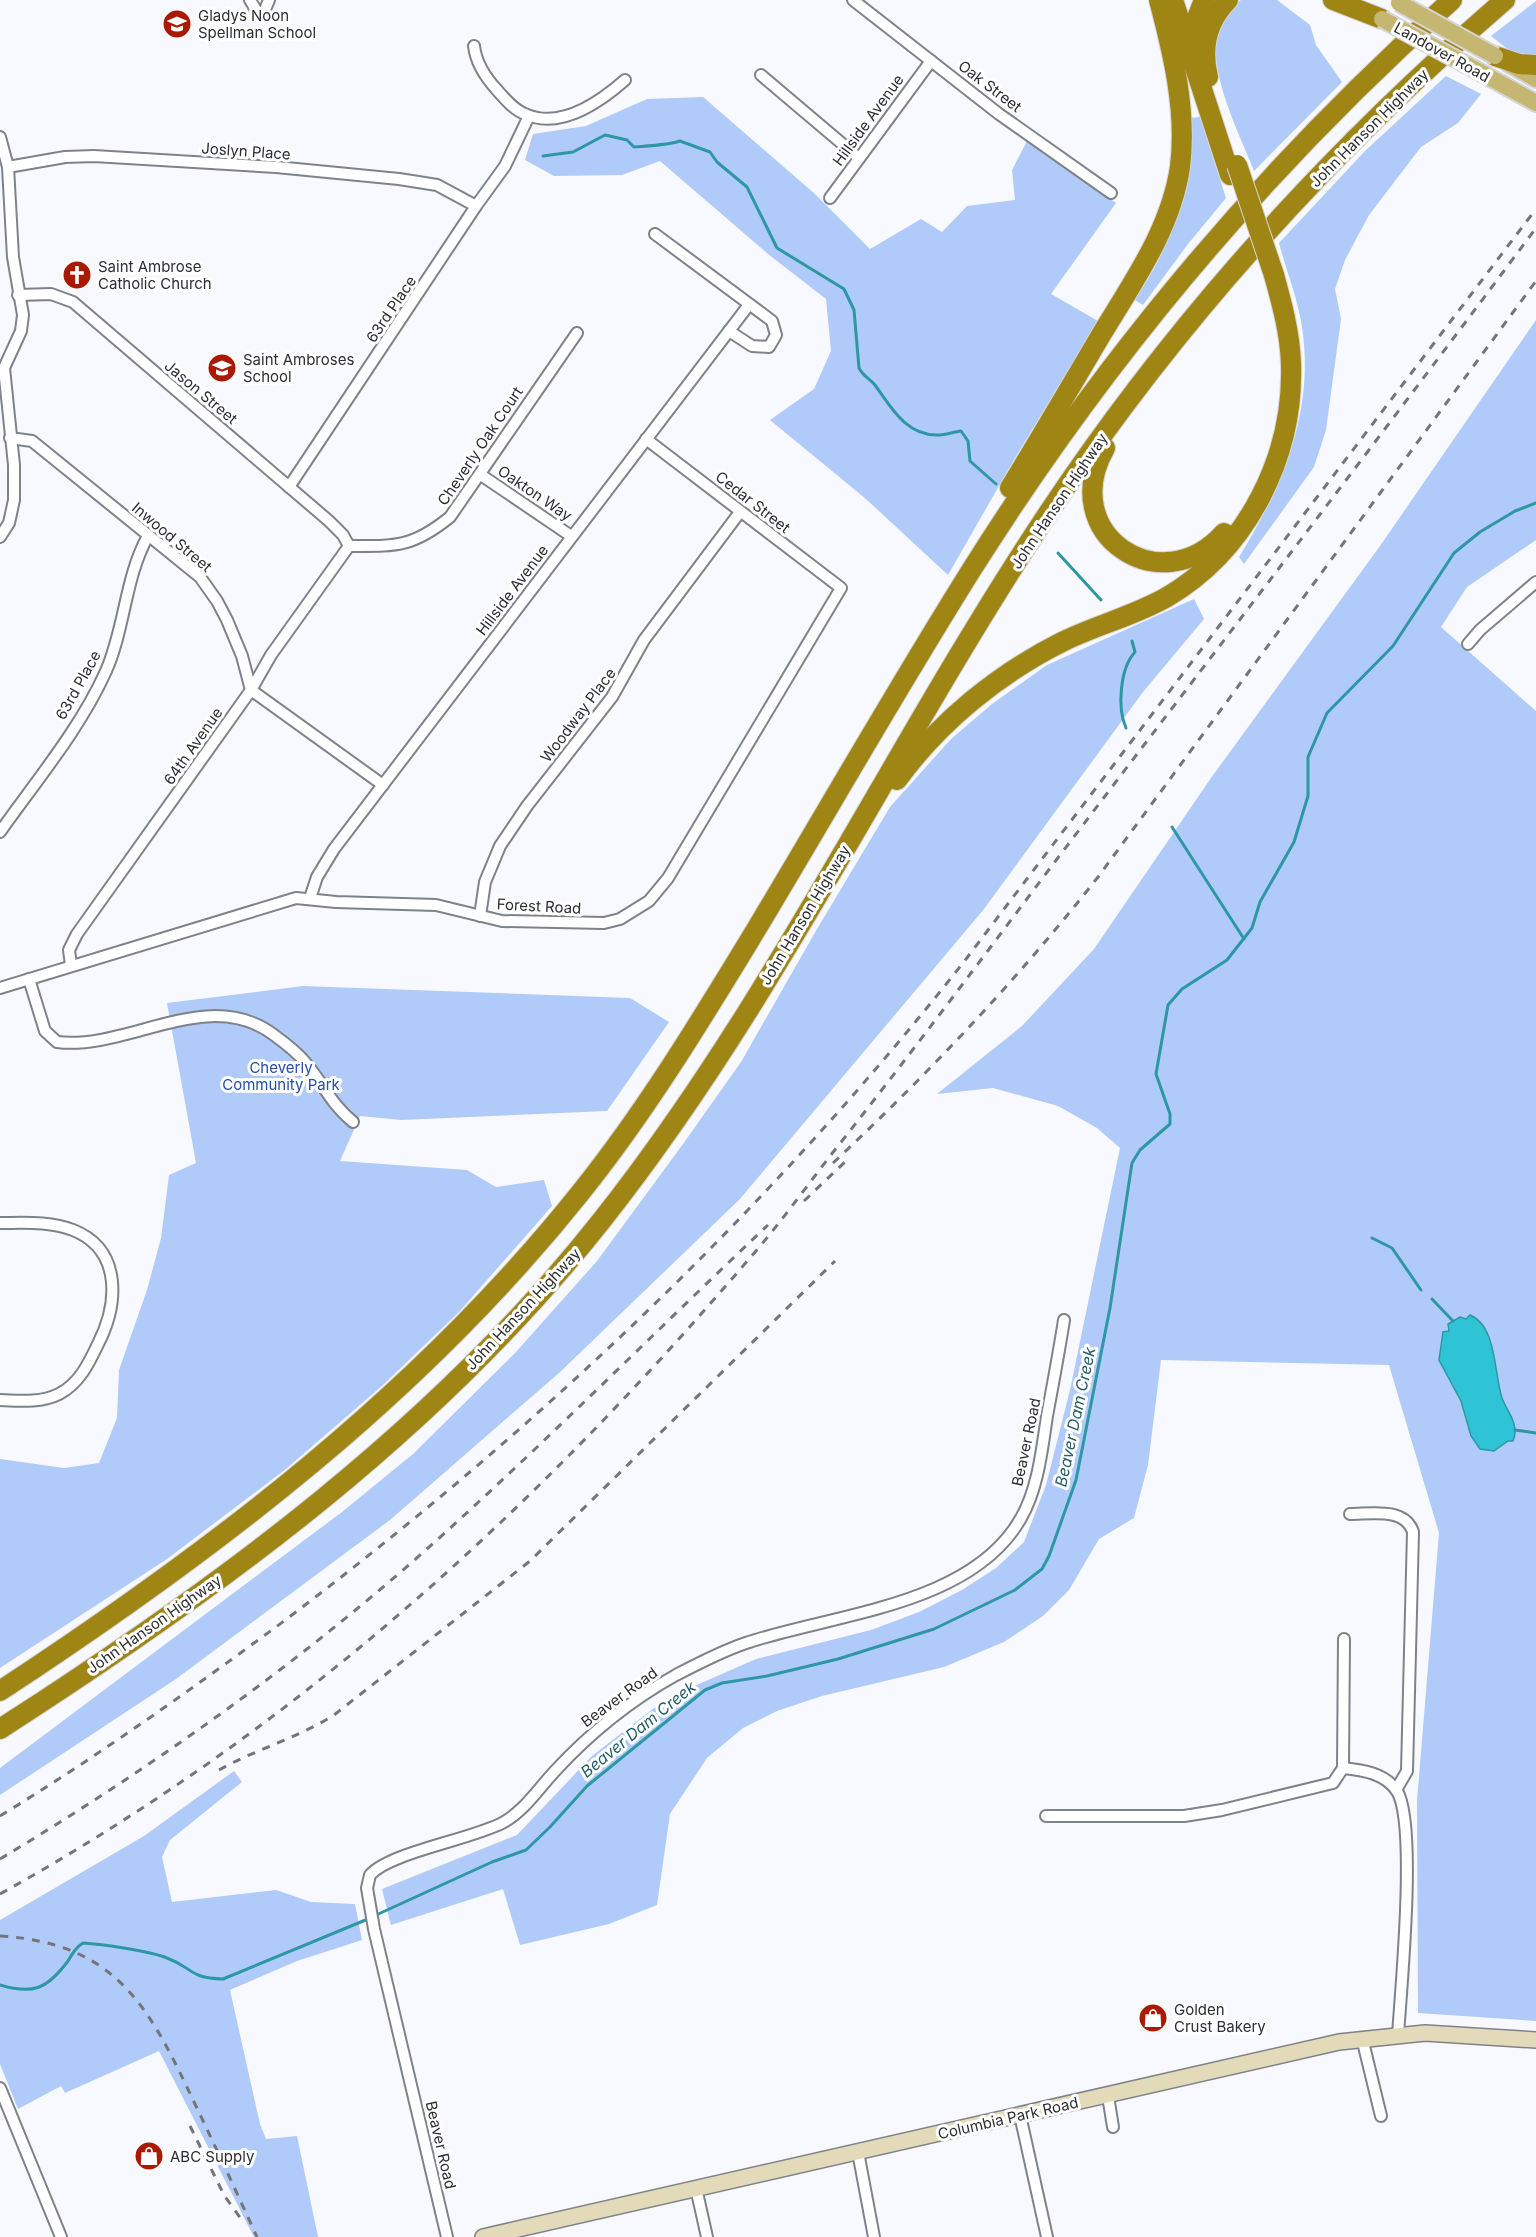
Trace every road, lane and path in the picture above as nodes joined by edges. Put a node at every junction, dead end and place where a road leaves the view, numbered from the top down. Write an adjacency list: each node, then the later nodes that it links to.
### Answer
1 (250, 0): 2 (street)
2 (269, 0)
3 (853, 0): 19 (street, Oak Street)
4 (1159, 0): 51 (highway)
5 (1173, 0): 18 (highway)
6 (1204, 0): 18 (highway)
7 (1228, 0): 29 (highway)
8 (1333, 0): 14 (highway)
9 (1349, 0): 14 (main road, Landover Road)
10 (1440, 0): 15 (highway)
11 (1452, 0): 15 (highway, John Hanson Highway)
12 (1395, 1): 17 (main road, Landover Road, bridge)
13 (1503, 2): 39 (highway, John Hanson Highway)
14 (1382, 19): 24 (main road, Landover Road, bridge)
15 (1404, 44): 51 (highway, John Hanson Highway)
16 (474, 46): 25 (street)
17 (1495, 56): 20 (highway); 22 (main road, Landover Road)
18 (1192, 57): 29 (highway)
19 (931, 61): 27 (street, Hillside Avenue); 30 (street, Oak Street)
20 (1536, 65)
21 (761, 75): 27 (street)
22 (1536, 79)
23 (625, 80): 25 (street)
24 (1536, 103)
25 (529, 116): 32 (street, 63rd Place)
26 (0, 137): 28 (street)
27 (859, 158): 31 (street, Hillside Avenue)
28 (8, 167): 32 (street, Joslyn Place); 35 (street)
29 (1234, 170): 34 (highway, bridge)
30 (1111, 193)
31 (830, 198)
32 (476, 206): 43 (street, 63rd Place)
33 (655, 234): 36 (street)
34 (1270, 279): 39 (highway); 56 (highway)
35 (18, 295): 40 (street); 43 (street, Jason Street)
36 (748, 306): 37 (street, Hillside Avenue); 37 (street)
37 (729, 331): 41 (street, Hillside Avenue)
38 (577, 333): 42 (street, Cheverly Oak Court)
39 (1131, 397): 56 (highway, John Hanson Highway)
40 (10, 438): 45 (street); 46 (street, Inwood Street)
41 (646, 439): 44 (street, Cedar Street); 47 (street, Hillside Avenue)
42 (481, 475): 47 (street, Oakton Way); 48 (street, Cheverly Oak Court)
43 (289, 487): 48 (street, Jason Street)
44 (740, 512): 50 (street, Cedar Street); 58 (street, Woodway Place)
45 (1, 535)
46 (148, 536): 53 (street, Inwood Street); 55 (street, 63rd Place)
47 (571, 536): 54 (street, Hillside Avenue)
48 (349, 546): 53 (street, 64th Avenue)
49 (1536, 582): 52 (street)
50 (841, 588): 58 (street, Forest Road)
51 (944, 614): 68 (highway, John Hanson Highway)
52 (1468, 644)
53 (251, 690): 54 (street); 59 (street, 64th Avenue)
54 (383, 785): 57 (street, Hillside Avenue)
55 (0, 832)
56 (832, 870): 69 (highway, John Hanson Highway)
57 (310, 898): 58 (street, Forest Road); 59 (street, Forest Road)
58 (480, 916)
59 (71, 965): 60 (street, Forest Road)
60 (29, 979): 61 (street, Forest Road); 62 (street)
61 (0, 988)
62 (353, 1122)
63 (0, 1222): 65 (street)
64 (1064, 1320): 84 (street, Beaver Road)
65 (0, 1400)
66 (1350, 1514): 71 (street)
67 (1344, 1639): 70 (street)
68 (0, 1690)
69 (0, 1729)
70 (1343, 1768): 71 (street); 72 (street)
71 (1396, 1790): 73 (street)
72 (1046, 1816)
73 (1398, 2035): 74 (street, Columbia Park Road); 75 (street, Columbia Park Road)
74 (1362, 2038): 77 (street, Columbia Park Road); 79 (street)
75 (1536, 2040)
76 (0, 2088): 83 (street)
77 (1108, 2096): 78 (street, Columbia Park Road); 80 (street)
78 (1020, 2115): 81 (street, Columbia Park Road); 88 (street)
79 (1381, 2116)
80 (1113, 2127)
81 (858, 2152): 82 (street, Columbia Park Road); 87 (street)
82 (696, 2188): 85 (street, Columbia Park Road); 86 (street)
83 (61, 2237)
84 (447, 2237)
85 (483, 2237)
86 (707, 2237)
87 (874, 2237)
88 (1047, 2237)

